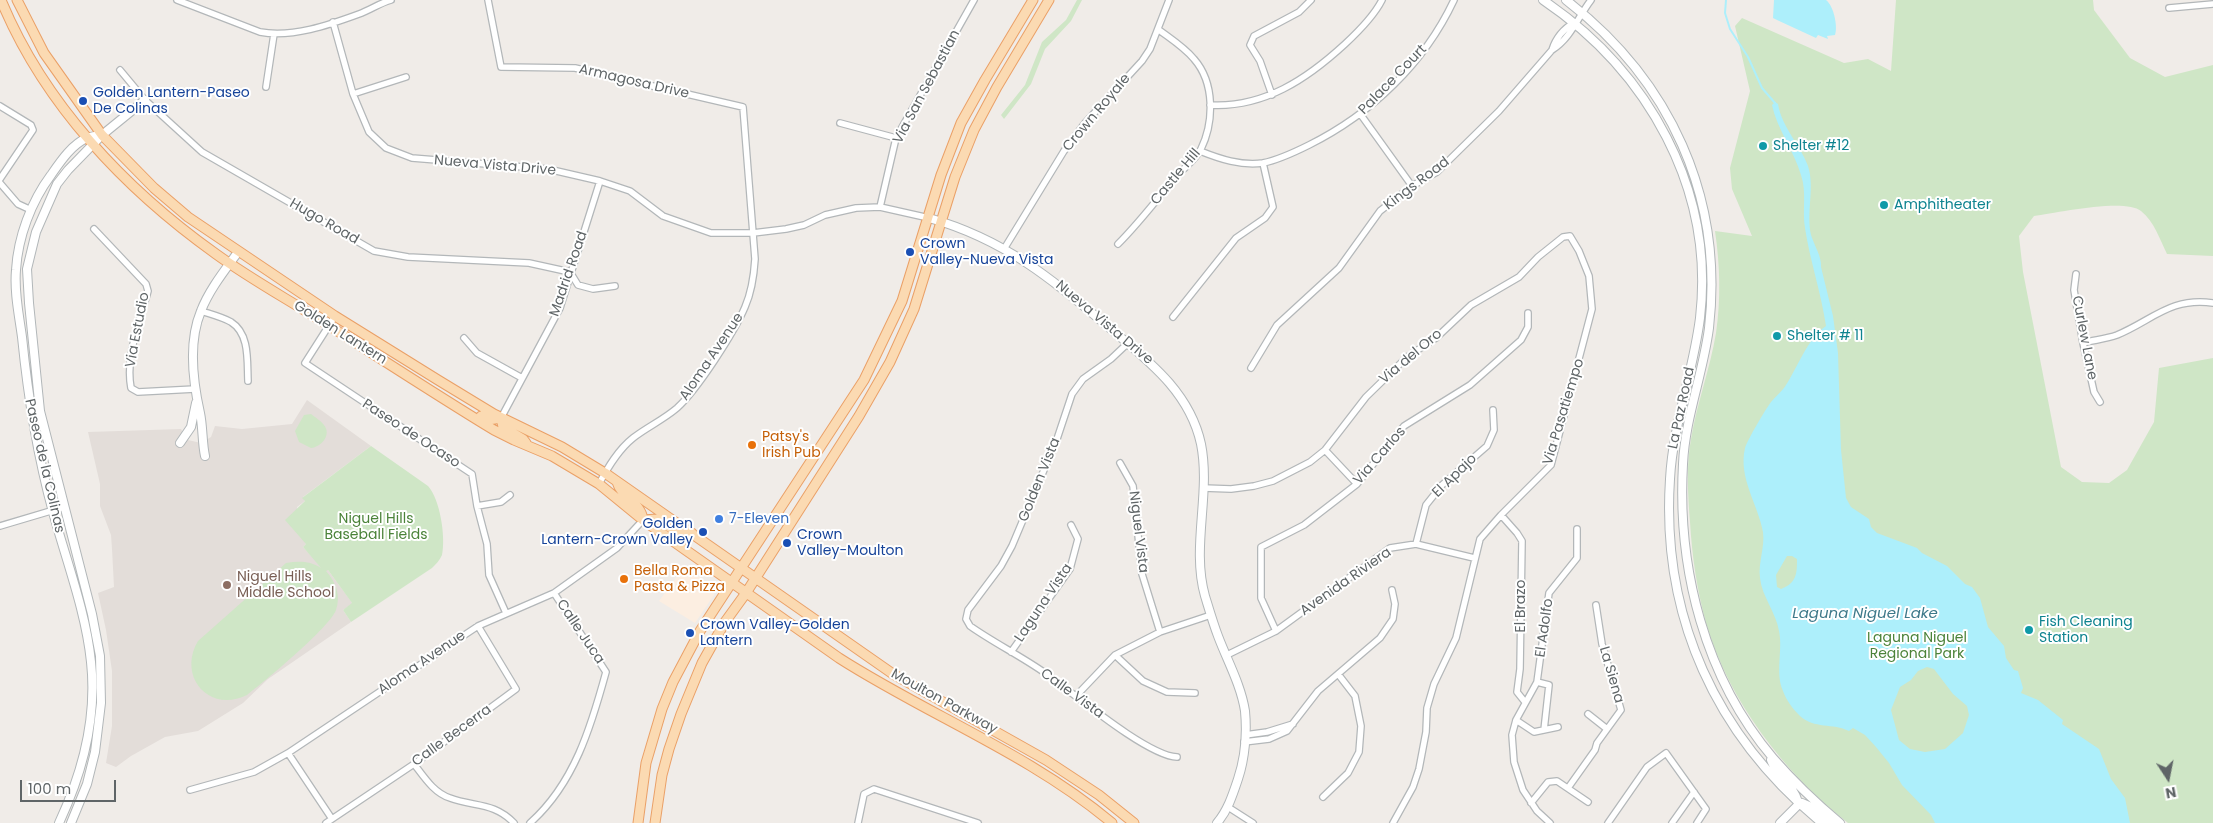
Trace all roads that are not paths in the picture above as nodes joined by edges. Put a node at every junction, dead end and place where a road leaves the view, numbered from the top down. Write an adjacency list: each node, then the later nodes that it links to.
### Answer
1 (1, 0): 37 (main road, Golden Lantern)
2 (17, 0): 34 (main road, Golden Lantern)
3 (177, 0): 22 (street)
4 (391, 0): 19 (street)
5 (488, 0): 31 (street, Armagosa Drive)
6 (974, 0): 38 (street, Via San Sebastian)
7 (1033, 0): 49 (main road)
8 (1049, 0): 50 (main road)
9 (1169, 0): 21 (street, Crown Royale)
10 (1311, 0): 27 (street)
11 (1382, 0): 27 (street)
12 (1454, 0): 32 (street, Palace Court)
13 (1543, 0): 20 (main road, La Paz Road)
14 (1566, 0): 18 (main road, La Paz Road)
15 (1591, 0): 18 (street, Kings Road)
16 (2213, 4): 17 (street)
17 (2169, 8)
18 (1582, 13): 20 (street, Kings Road); 36 (main road, La Paz Road)
19 (333, 22): 22 (street); 26 (street, Nueva Vista Drive)
20 (1575, 22): 35 (main road, La Paz Road); 45 (street, Kings Road)
21 (1159, 30): 29 (street, Castle Hill); 55 (street, Crown Royale)
22 (274, 34): 25 (street)
23 (120, 70): 28 (street, Hugo Road)
24 (406, 76): 26 (street)
25 (266, 87)
26 (353, 94): 43 (street, Nueva Vista Drive)
27 (1272, 95): 29 (street)
28 (145, 100): 34 (main road, Paseo de la Colinas); 58 (street, Hugo Road)
29 (1210, 105): 40 (street, Castle Hill)
30 (0, 106): 42 (street)
31 (743, 107): 52 (street, Aloma Avenue)
32 (1361, 115): 41 (street, Palace Court); 45 (street)
33 (840, 123): 38 (street)
34 (102, 135): 37 (main road, Paseo de la Colinas); 39 (main road, Paseo de la Colinas); 56 (main road, Golden Lantern)
35 (1666, 136): 36 (main road); 141 (main road, La Paz Road)
36 (1680, 136): 133 (main road, La Paz Road)
37 (88, 138): 39 (main road, Golden Lantern); 47 (main road, Paseo de la Colinas)
38 (896, 138): 46 (street, Via San Sebastian)
39 (94, 145): 48 (main road, Paseo de la Colinas); 57 (main road, Golden Lantern)
40 (1200, 151): 41 (street, Palace Court); 54 (street, Castle Hill)
41 (1263, 163): 65 (street)
42 (0, 179)
43 (600, 181): 52 (street, Nueva Vista Drive); 58 (street, Madrid Road)
44 (0, 183): 47 (street)
45 (1412, 186): 70 (street, Kings Road)
46 (880, 207): 49 (street, Nueva Vista Drive); 52 (street, Nueva Vista Drive)
47 (31, 210): 48 (main road); 92 (main road, Paseo de la Colinas)
48 (42, 215): 91 (main road, Paseo de la Colinas)
49 (929, 218): 50 (main road, Nueva Vista Drive); 101 (main road)
50 (942, 222): 55 (main road, Nueva Vista Drive); 102 (main road)
51 (94, 229): 73 (street, Via Estudio)
52 (753, 233): 84 (street, Aloma Avenue)
53 (1568, 236): 81 (street, Via del Oro); 93 (street, Via Pasatiempo)
54 (1118, 244)
55 (1004, 249): 68 (main road, Nueva Vista Drive)
56 (238, 252): 57 (main road); 64 (main road, Golden Lantern)
57 (230, 263): 62 (main road); 66 (main road, Golden Lantern)
58 (570, 272): 60 (street); 71 (street, Madrid Road)
59 (2076, 274): 69 (street, Curlew Lane)
60 (615, 286)
61 (2213, 303): 69 (street)
62 (201, 311): 72 (street); 73 (main road)
63 (1528, 314): 87 (street, Via Carlos)
64 (334, 316): 66 (street); 78 (main road, Golden Lantern)
65 (1173, 317)
66 (328, 325): 74 (main road, Golden Lantern); 90 (street, Paseo de Ocaso)
67 (464, 338): 71 (street)
68 (1128, 343): 88 (main road, Nueva Vista Drive); 111 (street, Golden Vista)
69 (2083, 343): 76 (street, Curlew Lane)
70 (1251, 368)
71 (522, 378): 78 (street, Madrid Road)
72 (248, 381)
73 (195, 389): 75 (main road)
74 (446, 400): 78 (main road); 80 (main road, Golden Lantern)
75 (196, 401): 79 (main road); 82 (main road)
76 (2100, 402)
77 (1493, 410): 99 (street, El Apajo)
78 (501, 418): 80 (main road); 84 (main road, Golden Lantern)
79 (180, 443)
80 (526, 445): 86 (main road, Golden Lantern)
81 (1325, 450): 87 (street); 88 (street, Via del Oro)
82 (204, 456)
83 (1120, 463): 113 (street, Niguel Vista)
84 (606, 473): 85 (main road, Golden Lantern); 86 (street, Aloma Avenue)
85 (618, 482): 94 (main road); 98 (main road, Golden Lantern)
86 (599, 484): 94 (main road, Golden Lantern)
87 (1357, 484): 112 (street, Via Carlos)
88 (1203, 488): 109 (main road, Nueva Vista Drive)
89 (510, 495): 90 (street)
90 (477, 506): 108 (street, Paseo de Ocaso)
91 (64, 507): 92 (street); 145 (main road, Paseo de la Colinas)
92 (52, 511): 96 (street); 144 (main road, Paseo de la Colinas)
93 (1501, 515): 100 (street, Via Pasatiempo); 121 (street, El Brazo)
94 (643, 520): 98 (main road); 103 (main road, Golden Lantern); 105 (street, Aloma Avenue)
95 (1071, 525): 114 (street, Laguna Vista)
96 (0, 526)
97 (1578, 529): 118 (street, El Adolfo)
98 (692, 533): 101 (main road, Golden Lantern)
99 (1416, 544): 100 (street, Avenida Riviera); 112 (street, Avenida Riviera)
100 (1474, 558): 157 (street, Via Pasatiempo)
101 (742, 567): 102 (main road, Golden Lantern); 103 (main road)
102 (756, 578): 106 (main road); 154 (main road, Moulton Parkway)
103 (732, 584): 106 (main road, Golden Lantern); 149 (main road)
104 (1392, 590): 117 (street)
105 (554, 593): 108 (street, Aloma Avenue); 148 (street, Calle Juca)
106 (746, 593): 150 (main road); 153 (main road, Moulton Parkway)
107 (1596, 605): 126 (street, La Siena)
108 (506, 613): 110 (street, Aloma Avenue)
109 (1211, 615): 113 (street); 116 (main road, Nueva Vista Drive)
110 (478, 626): 131 (street, Aloma Avenue); 134 (street, Calle Becerra)
111 (970, 626): 114 (street, Calle Vista)
112 (1276, 631): 116 (street, Avenida Riviera)
113 (1160, 632): 115 (street)
114 (1011, 652): 120 (street, Calle Vista)
115 (1115, 655): 119 (street); 120 (street)
116 (1226, 655): 130 (main road, Nueva Vista Drive)
117 (1338, 674): 124 (street); 138 (street)
118 (1537, 682): 121 (street, El Adolfo); 128 (street)
119 (1195, 693)
120 (1076, 696): 132 (street, Calle Vista)
121 (1525, 702): 123 (street, El Adolfo)
122 (1588, 714): 126 (street)
123 (1516, 720): 128 (street); 140 (street, El Adolfo)
124 (1294, 724): 127 (street); 129 (street)
125 (1558, 727): 128 (street)
126 (1607, 729): 135 (street, La Siena)
127 (1274, 730): 129 (street); 130 (street)
128 (1544, 730)
129 (1277, 736): 130 (street)
130 (1244, 738): 142 (main road, Nueva Vista Drive)
131 (288, 753): 136 (street, Aloma Avenue); 143 (street)
132 (1176, 757)
133 (1772, 757): 141 (main road); 165 (main road, La Paz Road)
134 (414, 764): 143 (street, Calle Becerra); 147 (street)
135 (1568, 788): 139 (street); 140 (street)
136 (190, 790)
137 (1694, 792): 159 (street); 160 (street); 161 (street)
138 (1323, 797)
139 (1588, 802)
140 (1531, 803): 158 (street, El Adolfo)
141 (1799, 804): 162 (main road); 163 (main road, La Paz Road); 164 (main road)
142 (1228, 807): 155 (main road, Nueva Vista Drive); 156 (street)
143 (332, 819): 146 (street, Calle Becerra)
144 (59, 823)
145 (71, 823)
146 (326, 823)
147 (514, 823)
148 (530, 823)
149 (638, 823)
150 (655, 823)
151 (858, 823): 152 (street)
152 (978, 823)
153 (1112, 823)
154 (1134, 823)
155 (1217, 823)
156 (1252, 823)
157 (1392, 823)
158 (1550, 823)
159 (1608, 823)
160 (1672, 823)
161 (1697, 823)
162 (1780, 823)
163 (1822, 823)
164 (1831, 823)
165 (1840, 823)

